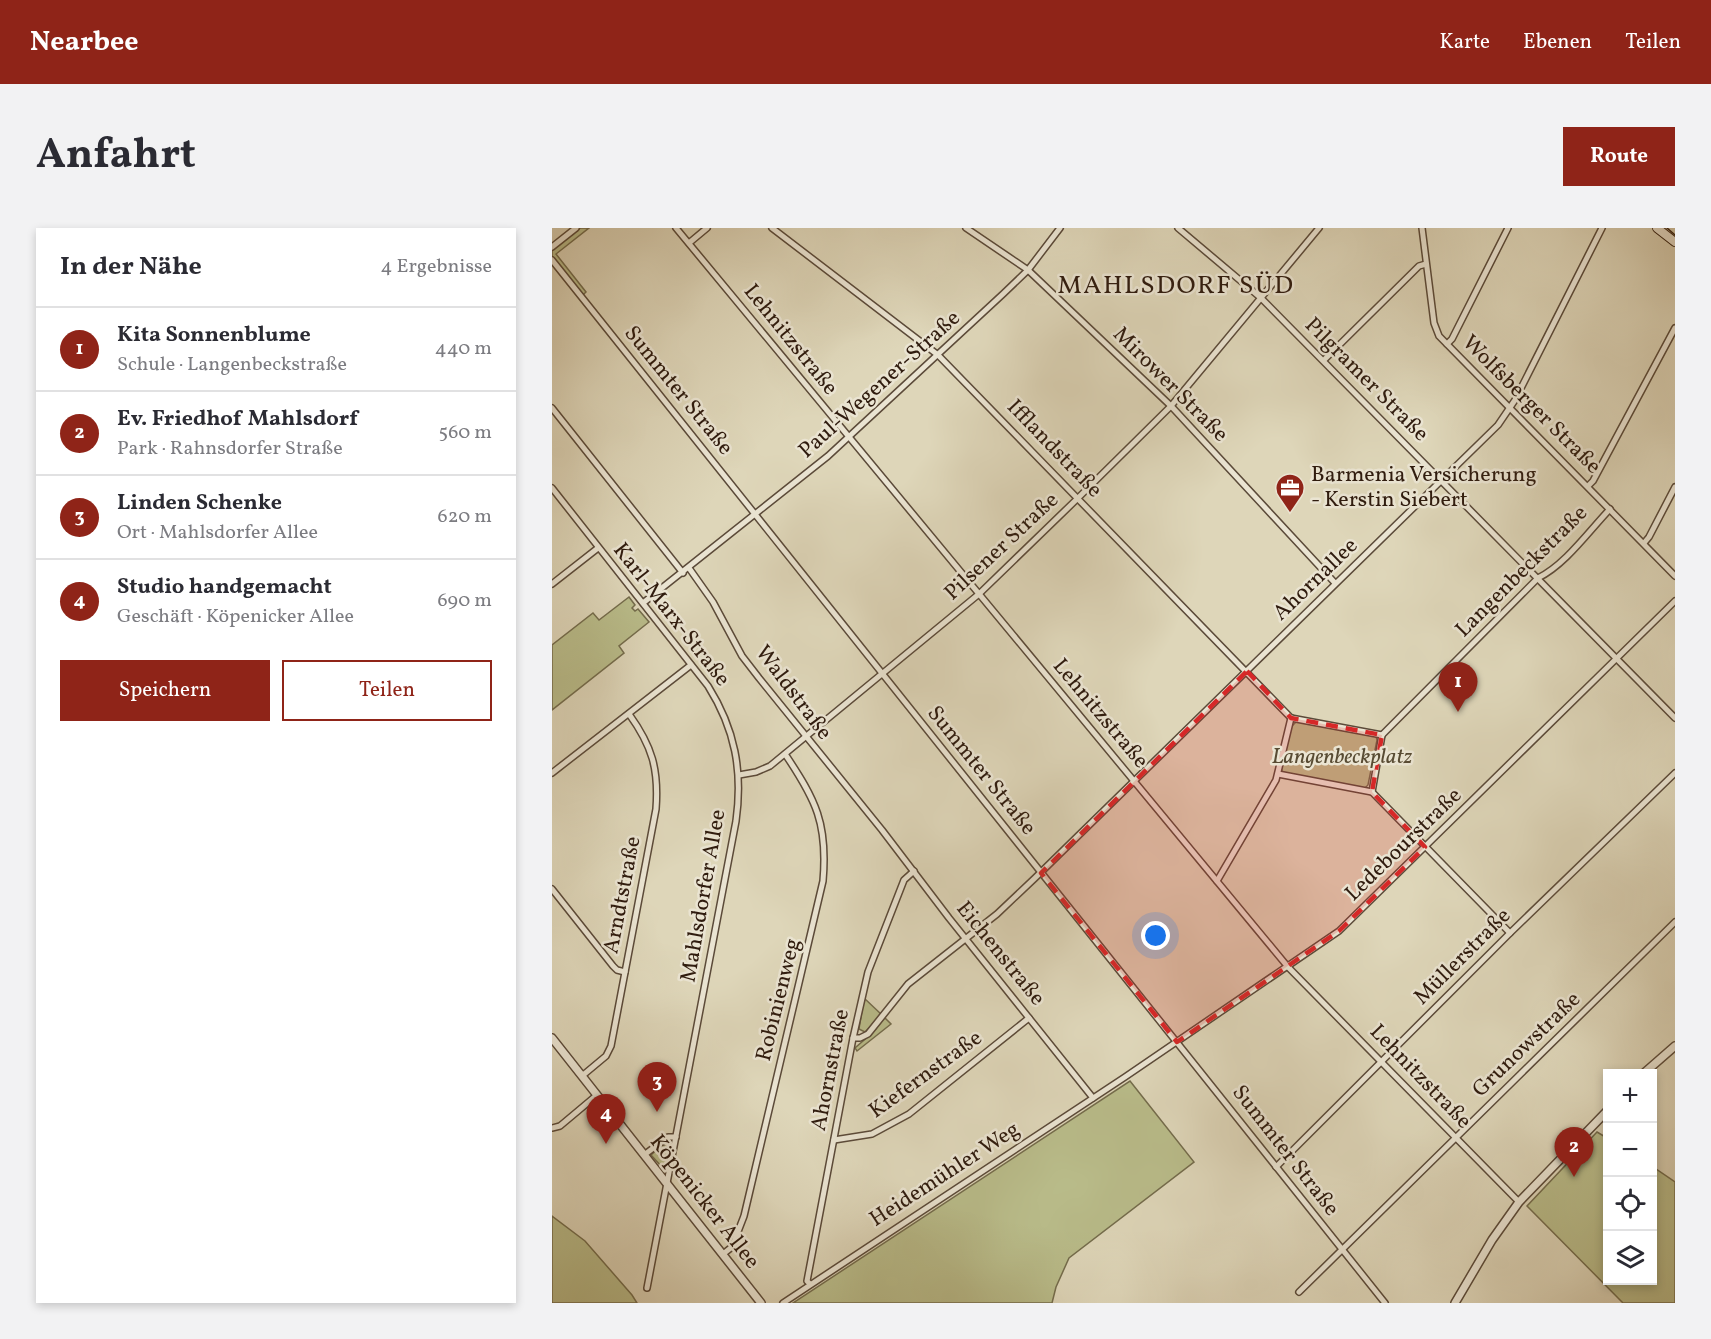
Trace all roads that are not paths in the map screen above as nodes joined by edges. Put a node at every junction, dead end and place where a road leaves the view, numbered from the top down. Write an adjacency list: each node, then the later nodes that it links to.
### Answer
1 (576, 228): 17 (street)
2 (676, 228): 16 (street, Lehnitzstraße)
3 (707, 228): 16 (street)
4 (772, 228): 24 (street, Ifflandstraße)
5 (966, 228): 20 (street, Mirower Straße)
6 (1060, 228): 20 (street, Paul-Wegener-Straße)
7 (1178, 228): 14 (street, Pilgramer Straße)
8 (1189, 228): 14 (street)
9 (1319, 228): 21 (street, Pilsener Straße)
10 (1422, 228): 19 (street, Wolfsberger Straße)
11 (1508, 228): 23 (street)
12 (1602, 228): 27 (street, Ahornallee)
13 (1657, 228): 15 (main road)
14 (1184, 234): 21 (street, Pilgramer Straße)
15 (1675, 242)
16 (689, 243): 29 (street, Lehnitzstraße)
17 (552, 247)
18 (552, 260): 36 (street, Summter Straße)
19 (1426, 264): 23 (street, Wolfsberger Straße); 25 (street)
20 (1028, 270): 24 (street, Paul-Wegener-Straße); 26 (street, Mirower Straße)
21 (1261, 298): 25 (street, Pilgramer Straße); 26 (street, Pilsener Straße)
22 (1675, 328): 31 (street)
23 (1447, 344): 27 (street, Wolfsberger Straße)
24 (938, 355): 29 (street, Paul-Wegener-Straße); 34 (street, Ifflandstraße)
25 (1323, 360): 30 (street, Pilgramer Straße)
26 (1171, 406): 34 (street, Pilsener Straße); 43 (street, Mirower Straße)
27 (1511, 407): 30 (street, Ahornallee); 31 (street, Wolfsberger Straße)
28 (552, 408): 40 (street)
29 (849, 437): 36 (street, Paul-Wegener-Straße); 45 (street, Lehnitzstraße)
30 (1441, 480): 42 (street, Pilgramer Straße); 43 (street, Ahornallee)
31 (1588, 486): 35 (street, Wolfsberger Straße)
32 (1675, 487): 37 (street)
33 (552, 488): 38 (street, Karl-Marx-Straße)
34 (1078, 498): 45 (street, Pilsener Straße); 50 (street, Ifflandstraße)
35 (1610, 509): 37 (street, Wolfsberger Straße); 42 (street, Langenbeckstraße)
36 (756, 515): 39 (street, Paul-Wegener-Straße); 51 (street, Summter Straße)
37 (1644, 543): 41 (street, Wolfsberger Straße)
38 (598, 548): 44 (street); 47 (street, Karl-Marx-Straße)
39 (689, 568): 40 (street, Paul-Wegener-Straße); 56 (street, Waldstraße)
40 (683, 573): 47 (street, Paul-Wegener-Straße)
41 (1675, 576)
42 (1538, 579): 48 (street, Pilgramer Straße); 55 (street, Langenbeckstraße)
43 (1335, 583): 50 (street, Ahornallee)
44 (552, 584)
45 (979, 594): 51 (street, Pilsener Straße); 62 (street, Lehnitzstraße)
46 (1675, 600): 48 (street, Ledebourstraße)
47 (643, 603): 49 (street, Karl-Marx-Straße)
48 (1617, 658): 54 (street, Pilgramer Straße); 65 (street, Ledebourstraße)
49 (692, 665): 52 (street); 61 (street, Karl-Marx-Straße)
50 (1247, 670): 53 (street, Ifflandstraße); 62 (street, Ahornallee)
51 (883, 674): 56 (street, Pilsener Straße); 67 (street, Summter Straße)
52 (629, 714): 58 (street); 74 (street, Arndtstraße)
53 (1291, 718): 55 (street); 60 (street)
54 (1675, 718)
55 (1382, 735): 63 (street)
56 (806, 737): 57 (street); 64 (street, Waldstraße)
57 (786, 754): 61 (street); 96 (street, Robinienweg)
58 (552, 773)
59 (1675, 773): 71 (street, Müllerstraße)
60 (1278, 774): 63 (street); 68 (street)
61 (739, 775): 88 (street, Mahlsdorfer Allee)
62 (1134, 782): 67 (street, Ahornallee); 68 (street, Lehnitzstraße)
63 (1372, 792): 65 (street)
64 (882, 830): 66 (street, Eichenstraße)
65 (1425, 847): 71 (street); 73 (street, Ledebourstraße)
66 (914, 872): 72 (street, Eichenstraße); 77 (street, Ahornstraße)
67 (1041, 873): 72 (street, Ahornallee); 78 (street, Summter Straße)
68 (1217, 881): 73 (street, Lehnitzstraße)
69 (552, 890): 74 (street)
70 (1675, 922): 89 (street, Grunowstraße)
71 (1510, 933): 80 (street, Müllerstraße)
72 (966, 939): 75 (street, Eichenstraße); 77 (street, Ahornallee)
73 (1288, 967): 78 (street, Ledebourstraße); 80 (street, Lehnitzstraße)
74 (625, 972): 82 (street, Arndtstraße)
75 (1029, 1018): 85 (street, Eichenstraße); 90 (street, Kiefernstraße)
76 (552, 1038): 82 (street, Köpenicker Allee)
77 (854, 1038): 90 (street, Ahornstraße)
78 (1177, 1042): 83 (street, Ledebourstraße); 92 (street, Summter Straße)
79 (1675, 1047): 81 (street)
80 (1382, 1062): 89 (street, Lehnitzstraße); 92 (street, Müllerstraße)
81 (1649, 1069)
82 (582, 1076): 84 (street, Köpenicker Allee)
83 (1126, 1076): 85 (street, Heidemühler Weg)
84 (597, 1095): 87 (street); 91 (street, Köpenicker Allee)
85 (1093, 1098): 97 (street, Heidemühler Weg)
86 (1603, 1115): 94 (street)
87 (552, 1128)
88 (676, 1137): 91 (street); 93 (street, Mahlsdorfer Allee)
89 (1456, 1138): 94 (street, Lehnitzstraße); 95 (street, Grunowstraße)
90 (834, 1140): 97 (street, Ahornstraße)
91 (644, 1155): 93 (street, Köpenicker Allee)
92 (1276, 1167): 95 (street, Summter Straße)
93 (668, 1185): 96 (street, Köpenicker Allee); 98 (street, Mahlsdorfer Allee)
94 (1519, 1202): 103 (street)
95 (1342, 1250): 99 (street, Grunowstraße); 102 (street, Summter Straße)
96 (723, 1254): 100 (street, Köpenicker Allee)
97 (810, 1284): 101 (street, Heidemühler Weg)
98 (647, 1288)
99 (1299, 1292)
100 (761, 1303)
101 (783, 1303)
102 (1385, 1303)
103 (1455, 1303)

